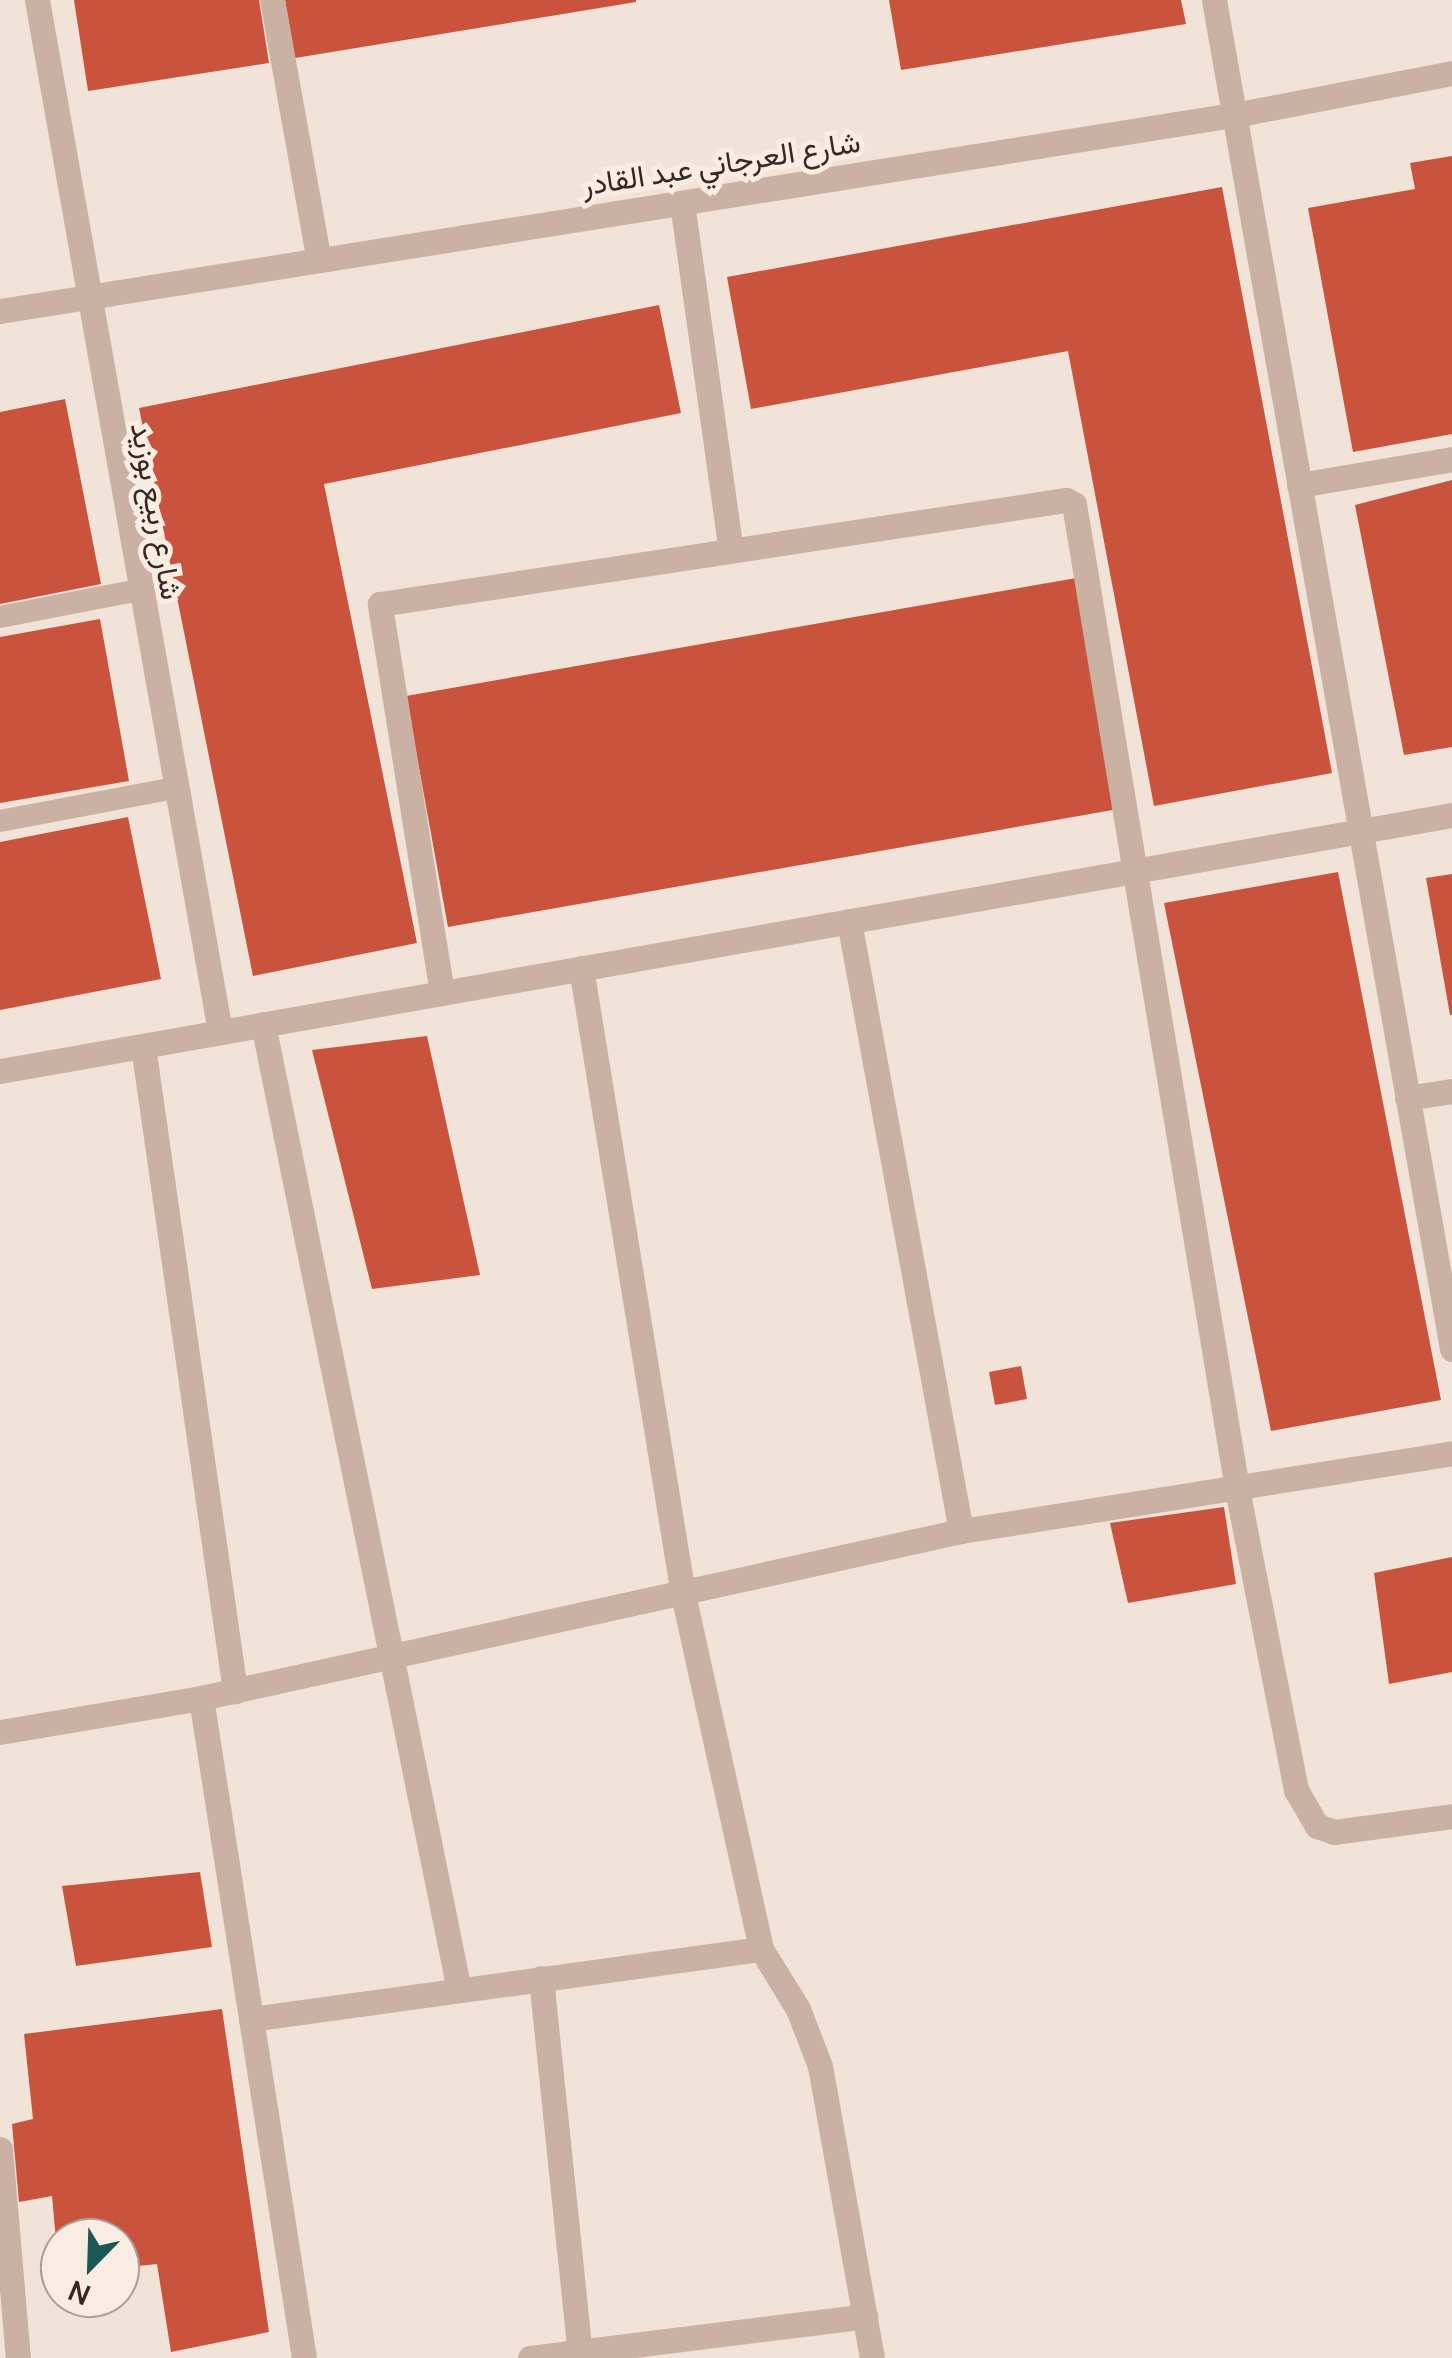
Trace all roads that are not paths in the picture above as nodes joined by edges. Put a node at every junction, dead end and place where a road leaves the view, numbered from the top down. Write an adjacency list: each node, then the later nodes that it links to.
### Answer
1 (36, 0): 8 (street, شارع ربيع بوزيد)
2 (272, 0): 7 (street)
3 (1214, 0): 5 (street)
4 (1452, 73): 5 (street, شارع العرجاني عبد القادر)
5 (1234, 114): 6 (street, شارع العرجاني عبد القادر); 11 (street)
6 (682, 202): 7 (street, شارع العرجاني عبد القادر); 12 (street)
7 (319, 260): 8 (street, شارع العرجاني عبد القادر)
8 (85, 297): 9 (street, شارع العرجاني عبد القادر); 13 (street, شارع ربيع بوزيد)
9 (0, 310)
10 (1452, 459): 11 (street)
11 (1299, 486): 18 (street)
12 (731, 551): 19 (street); 22 (street)
13 (139, 590): 14 (street); 15 (street, شارع ربيع بوزيد)
14 (0, 617)
15 (175, 788): 17 (street); 24 (street, شارع ربيع بوزيد)
16 (1452, 815): 18 (street)
17 (0, 821)
18 (1360, 831): 19 (street); 28 (street)
19 (1140, 870): 20 (street); 31 (street)
20 (849, 921): 21 (street); 32 (street)
21 (581, 968): 22 (street); 33 (street)
22 (442, 993): 23 (street)
23 (263, 1024): 24 (street); 34 (street)
24 (220, 1032): 25 (street)
25 (143, 1046): 26 (street); 35 (street)
26 (0, 1071)
27 (1452, 1092): 28 (street)
28 (1407, 1098): 29 (street)
29 (1452, 1349)
30 (1452, 1453): 31 (street)
31 (1237, 1488): 32 (street); 38 (street)
32 (960, 1531): 33 (street)
33 (684, 1594): 34 (street); 39 (street)
34 (395, 1652): 35 (street); 41 (street)
35 (236, 1691): 36 (street)
36 (201, 1698): 37 (street); 42 (street)
37 (0, 1732)
38 (1452, 1816)
39 (761, 1949): 40 (street); 44 (street)
40 (541, 1978): 41 (street); 45 (street)
41 (459, 1990): 42 (street)
42 (251, 2018): 47 (street)
43 (0, 2149): 46 (street)
44 (865, 2316): 45 (street); 49 (street)
45 (580, 2354): 48 (street)
46 (18, 2358)
47 (304, 2358)
48 (530, 2358)
49 (872, 2358)

